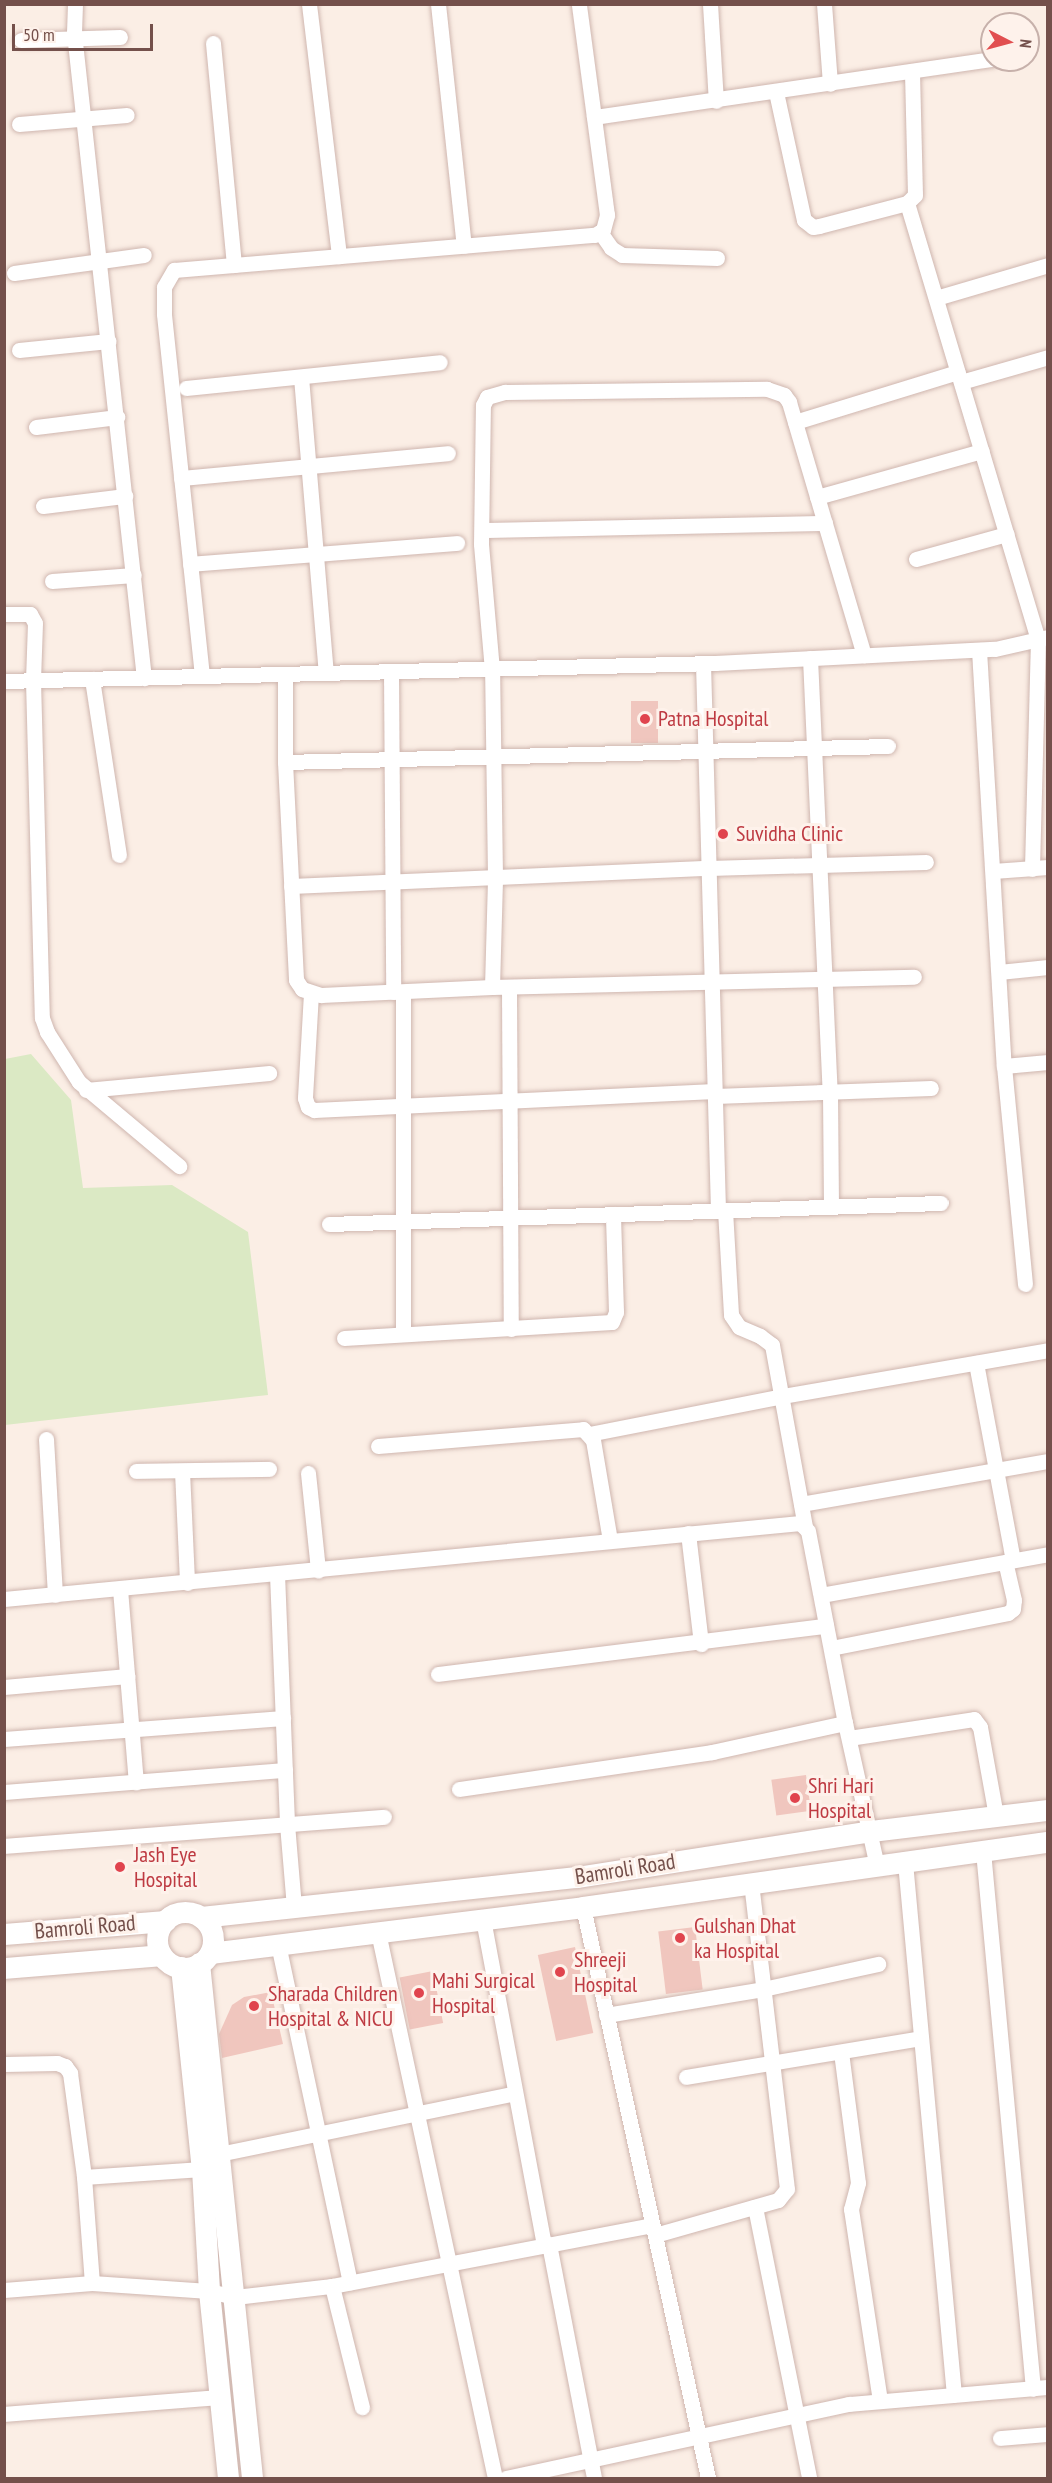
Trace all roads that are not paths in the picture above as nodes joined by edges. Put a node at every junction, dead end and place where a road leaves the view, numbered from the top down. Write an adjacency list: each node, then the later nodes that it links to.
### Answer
1 (75, 4): 9 (street)
2 (309, 4): 24 (street)
3 (438, 4): 22 (street)
4 (579, 4): 17 (street)
5 (710, 4): 15 (street)
6 (824, 4): 13 (street)
7 (120, 38): 9 (street)
8 (21, 40): 9 (street)
9 (75, 40): 18 (street)
10 (213, 43): 27 (street)
11 (980, 61): 12 (street)
12 (912, 71): 13 (street); 20 (street)
13 (830, 84): 14 (street)
14 (776, 92): 15 (street); 20 (street)
15 (716, 101): 17 (street)
16 (127, 115): 18 (street)
17 (594, 117): 21 (street)
18 (84, 119): 19 (street); 26 (street)
19 (19, 124)
20 (907, 203): 30 (street)
21 (600, 232): 22 (street); 25 (street)
22 (464, 246): 24 (street)
23 (144, 255): 26 (street)
24 (339, 256): 27 (street)
25 (717, 258)
26 (100, 261): 29 (street); 31 (street)
27 (234, 265): 44 (street)
28 (1047, 265): 30 (street)
29 (14, 273)
30 (936, 298): 36 (street)
31 (109, 341): 32 (street); 38 (street)
32 (19, 350)
33 (1047, 357): 36 (street)
34 (440, 362): 35 (street)
35 (302, 377): 37 (street); 43 (street)
36 (959, 377): 39 (street); 41 (street)
37 (186, 388)
38 (117, 417): 40 (street); 45 (street)
39 (795, 422): 46 (street); 49 (street)
40 (36, 427)
41 (982, 451): 46 (street); 50 (street)
42 (448, 453): 43 (street)
43 (309, 465): 44 (street); 52 (street)
44 (181, 478): 54 (street)
45 (125, 496): 47 (street); 55 (street)
46 (817, 497): 48 (street)
47 (43, 506)
48 (825, 523): 49 (street); 60 (street)
49 (482, 530): 63 (street)
50 (1006, 534): 53 (street); 58 (street)
51 (457, 543): 52 (street)
52 (316, 554): 54 (street); 65 (street)
53 (916, 559)
54 (190, 564): 67 (street)
55 (134, 575): 56 (street); 68 (street)
56 (52, 581)
57 (4, 614): 70 (street)
58 (1043, 638): 59 (street); 82 (street)
59 (979, 650): 60 (street); 83 (street)
60 (864, 655): 61 (street)
61 (810, 658): 62 (street); 73 (street)
62 (703, 663): 63 (street); 74 (street)
63 (492, 670): 64 (street); 75 (street)
64 (390, 671): 65 (street); 76 (street)
65 (326, 673): 66 (street)
66 (285, 674): 67 (street); 77 (street)
67 (202, 676): 68 (street)
68 (144, 678): 69 (street)
69 (92, 679): 70 (street); 78 (street)
70 (33, 680): 71 (street); 100 (street)
71 (4, 681)
72 (888, 746): 73 (street)
73 (813, 748): 74 (street); 80 (street)
74 (705, 752): 75 (street); 81 (street)
75 (493, 757): 76 (street); 84 (street)
76 (389, 759): 77 (street); 85 (street)
77 (285, 762): 86 (street)
78 (119, 855)
79 (926, 862): 80 (street)
80 (819, 865): 81 (street); 90 (street)
81 (709, 868): 84 (street); 91 (street)
82 (1040, 868): 83 (street)
83 (993, 871): 88 (street)
84 (495, 877): 85 (street); 92 (street)
85 (392, 882): 86 (street); 94 (street)
86 (291, 886): 95 (street)
87 (1047, 967): 88 (street)
88 (999, 972): 97 (street)
89 (914, 977): 90 (street)
90 (825, 979): 91 (street); 101 (street)
91 (712, 981): 93 (street); 102 (street)
92 (492, 987): 93 (street); 94 (street)
93 (509, 988): 103 (street)
94 (398, 992): 95 (street); 104 (street)
95 (311, 993): 104 (street)
96 (1047, 1062): 97 (street)
97 (1004, 1066): 113 (street)
98 (270, 1073): 100 (street)
99 (931, 1088): 101 (street)
100 (86, 1090): 105 (street)
101 (830, 1092): 102 (street); 107 (street)
102 (715, 1094): 103 (street); 108 (street)
103 (512, 1101): 104 (street); 110 (street)
104 (403, 1106): 111 (street)
105 (179, 1166)
106 (941, 1203): 107 (street)
107 (831, 1207): 108 (street)
108 (722, 1210): 109 (street); 119 (street)
109 (613, 1214): 110 (street); 114 (street)
110 (512, 1218): 111 (street); 114 (street)
111 (403, 1221): 112 (street); 115 (street)
112 (329, 1224)
113 (1025, 1284)
114 (511, 1329): 115 (street)
115 (403, 1334): 116 (street)
116 (344, 1338)
117 (1047, 1350): 118 (street)
118 (976, 1364): 119 (street); 125 (street)
119 (782, 1396): 120 (street); 129 (street)
120 (590, 1434): 122 (street); 132 (street)
121 (46, 1439): 139 (street)
122 (378, 1446)
123 (1047, 1461): 125 (street)
124 (269, 1469): 127 (street)
125 (998, 1470): 129 (street); 134 (street)
126 (136, 1471): 127 (street)
127 (182, 1471): 137 (street)
128 (308, 1473): 135 (street)
129 (801, 1504): 130 (street)
130 (805, 1526): 131 (street); 140 (street)
131 (688, 1533): 132 (street); 143 (street)
132 (610, 1540): 135 (street)
133 (1047, 1554): 134 (street)
134 (1009, 1561): 140 (street); 144 (street)
135 (318, 1570): 136 (street)
136 (277, 1574): 137 (street); 148 (street)
137 (187, 1582): 138 (street)
138 (120, 1589): 139 (street); 146 (street)
139 (55, 1595): 141 (street)
140 (821, 1595): 142 (street)
141 (4, 1599)
142 (826, 1626): 143 (street); 144 (street)
143 (701, 1644): 145 (street)
144 (831, 1648): 149 (street)
145 (438, 1674)
146 (128, 1676): 147 (street); 150 (street)
147 (4, 1687)
148 (283, 1718): 150 (street); 153 (street)
149 (845, 1723): 151 (street); 155 (street)
150 (132, 1729): 152 (street); 154 (street)
151 (849, 1738): 158 (street); 161 (street)
152 (4, 1739)
153 (285, 1770): 154 (street); 160 (street)
154 (136, 1782): 156 (street)
155 (459, 1789)
156 (4, 1792)
157 (1047, 1810): 158 (street, Bamroli Road)
158 (996, 1816): 161 (street, Bamroli Road)
159 (384, 1817): 160 (street)
160 (287, 1824): 163 (street); 168 (street)
161 (871, 1831): 166 (street); 168 (street, Bamroli Road)
162 (1047, 1842): 164 (street, Bamroli Road)
163 (4, 1846)
164 (982, 1851): 165 (street, Bamroli Road); 203 (street)
165 (905, 1862): 166 (street, Bamroli Road); 182 (street)
166 (877, 1866): 167 (street, Bamroli Road)
167 (751, 1884): 169 (street, Bamroli Road); 180 (street)
168 (294, 1907): 170 (street, Bamroli Road)
169 (583, 1907): 171 (street, Bamroli Road); 181 (street)
170 (201, 1917): 172 (street); 177 (street)
171 (483, 1919): 173 (street, Bamroli Road); 187 (street)
172 (165, 1921): 174 (street, Bamroli Road); 176 (street)
173 (378, 1932): 175 (street, Bamroli Road); 188 (street)
174 (4, 1934)
175 (278, 1944): 177 (street, Bamroli Road); 189 (street)
176 (162, 1955): 177 (street); 179 (street)
177 (197, 1961): 190 (street); 191 (street)
178 (878, 1964): 180 (street)
179 (4, 1968)
180 (763, 1989): 181 (street); 184 (street)
181 (606, 2015): 194 (street)
182 (921, 2038): 183 (street); 204 (street)
183 (841, 2052): 184 (street); 206 (street)
184 (771, 2063): 186 (street); 193 (street)
185 (4, 2064): 192 (street)
186 (686, 2077)
187 (515, 2093): 188 (street); 195 (street)
188 (417, 2113): 189 (street); 196 (street)
189 (318, 2133): 190 (street); 197 (street)
190 (219, 2154): 202 (street)
191 (202, 2169): 192 (street); 201 (street)
192 (84, 2177): 198 (street)
193 (754, 2206): 194 (street); 209 (street)
194 (653, 2230): 195 (street); 211 (street)
195 (546, 2245): 196 (street); 213 (street)
196 (450, 2263): 197 (street); 216 (street)
197 (350, 2282): 199 (street)
198 (92, 2283): 200 (street); 201 (street)
199 (332, 2286): 202 (street); 207 (street)
200 (4, 2290)
201 (209, 2291): 202 (street); 205 (street)
202 (235, 2297): 215 (street)
203 (1040, 2388): 204 (street)
204 (954, 2395): 206 (street)
205 (221, 2397): 208 (street); 214 (street)
206 (880, 2402): 209 (street)
207 (362, 2406)
208 (4, 2414)
209 (797, 2415): 211 (street); 220 (street)
210 (1047, 2434): 212 (street)
211 (698, 2436): 213 (street); 219 (street)
212 (1000, 2438)
213 (591, 2459): 217 (street); 218 (street)
214 (228, 2478)
215 (252, 2478)
216 (495, 2478)
217 (506, 2478)
218 (594, 2478)
219 (708, 2478)
220 (809, 2478)

